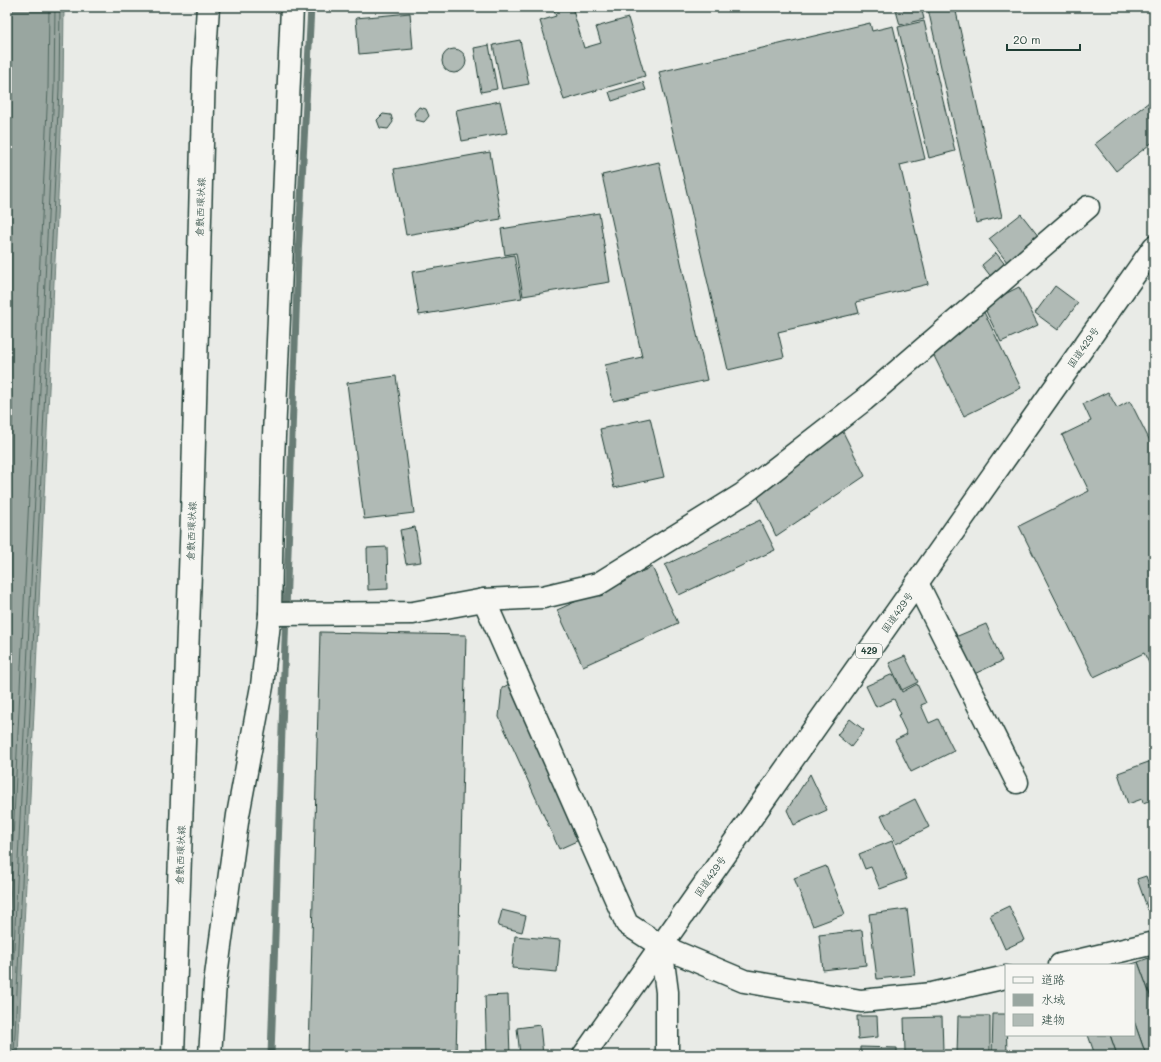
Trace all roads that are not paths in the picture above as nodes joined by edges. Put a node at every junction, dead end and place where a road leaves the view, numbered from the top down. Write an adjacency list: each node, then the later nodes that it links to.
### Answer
1 (208, 7): 13 (main road, 倉敷西環状線)
2 (292, 7): 7 (main road)
3 (1088, 207): 6 (main road)
4 (1154, 247): 5 (main road, 国道429号 / 429)
5 (917, 583): 8 (main road); 10 (main road, 国道429号 / 429)
6 (484, 600): 7 (main road); 10 (main road)
7 (282, 614): 14 (main road)
8 (1017, 782)
9 (1154, 943): 11 (main road)
10 (661, 946): 12 (main road); 15 (main road, 国道429号 / 429); 16 (main road)
11 (1064, 964)
12 (1005, 977)
13 (173, 1055)
14 (210, 1055)
15 (584, 1055)
16 (667, 1055)

